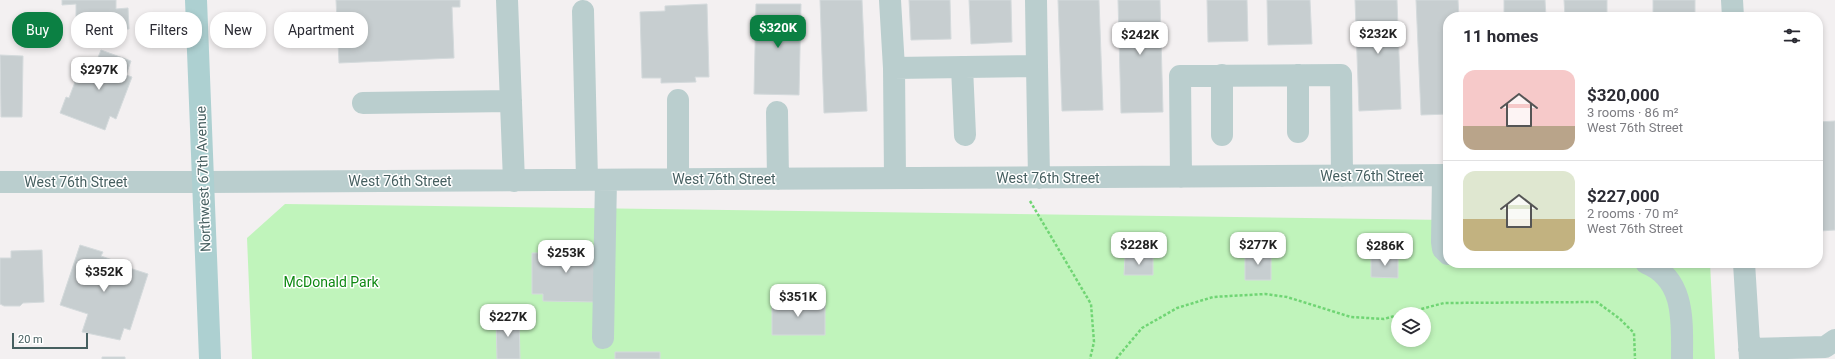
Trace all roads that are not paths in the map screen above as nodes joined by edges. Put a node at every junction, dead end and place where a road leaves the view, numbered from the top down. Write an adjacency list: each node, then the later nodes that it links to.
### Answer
1 (196, 0): 30 (main road, Northwest 67th Avenue)
2 (507, 0): 14 (street)
3 (890, 0): 10 (street)
4 (1036, 0): 8 (street)
5 (1732, 0): 7 (street)
6 (583, 11): 27 (street)
7 (1733, 12)
8 (1037, 66): 9 (street); 24 (street)
9 (962, 67): 10 (street); 18 (street)
10 (894, 68): 23 (street)
11 (1222, 75): 12 (street); 19 (street); 22 (street)
12 (1298, 75): 17 (street); 21 (street)
13 (678, 100): 25 (street)
14 (511, 101): 15 (street); 28 (street)
15 (362, 103)
16 (777, 112): 26 (street)
17 (1298, 132)
18 (965, 135)
19 (1222, 135)
20 (1443, 175): 21 (street, West 76th Street)
21 (1342, 176): 22 (street, West 76th Street)
22 (1181, 177): 24 (street, West 76th Street)
23 (895, 178): 24 (street, West 76th Street); 26 (street, West 76th Street)
24 (1039, 178)
25 (678, 179): 26 (street, West 76th Street); 27 (street, West 76th Street)
26 (778, 179)
27 (596, 180): 28 (street, West 76th Street); 35 (street)
28 (514, 181): 30 (street, West 76th Street)
29 (0, 182): 30 (street, West 76th Street)
30 (203, 182): 38 (main road, Northwest 67th Avenue)
31 (1443, 225): 32 (street)
32 (1443, 249)
33 (1657, 268): 39 (street)
34 (1744, 268): 37 (street)
35 (603, 338)
36 (1835, 340): 37 (street)
37 (1750, 354)
38 (210, 359)
39 (1682, 359)

